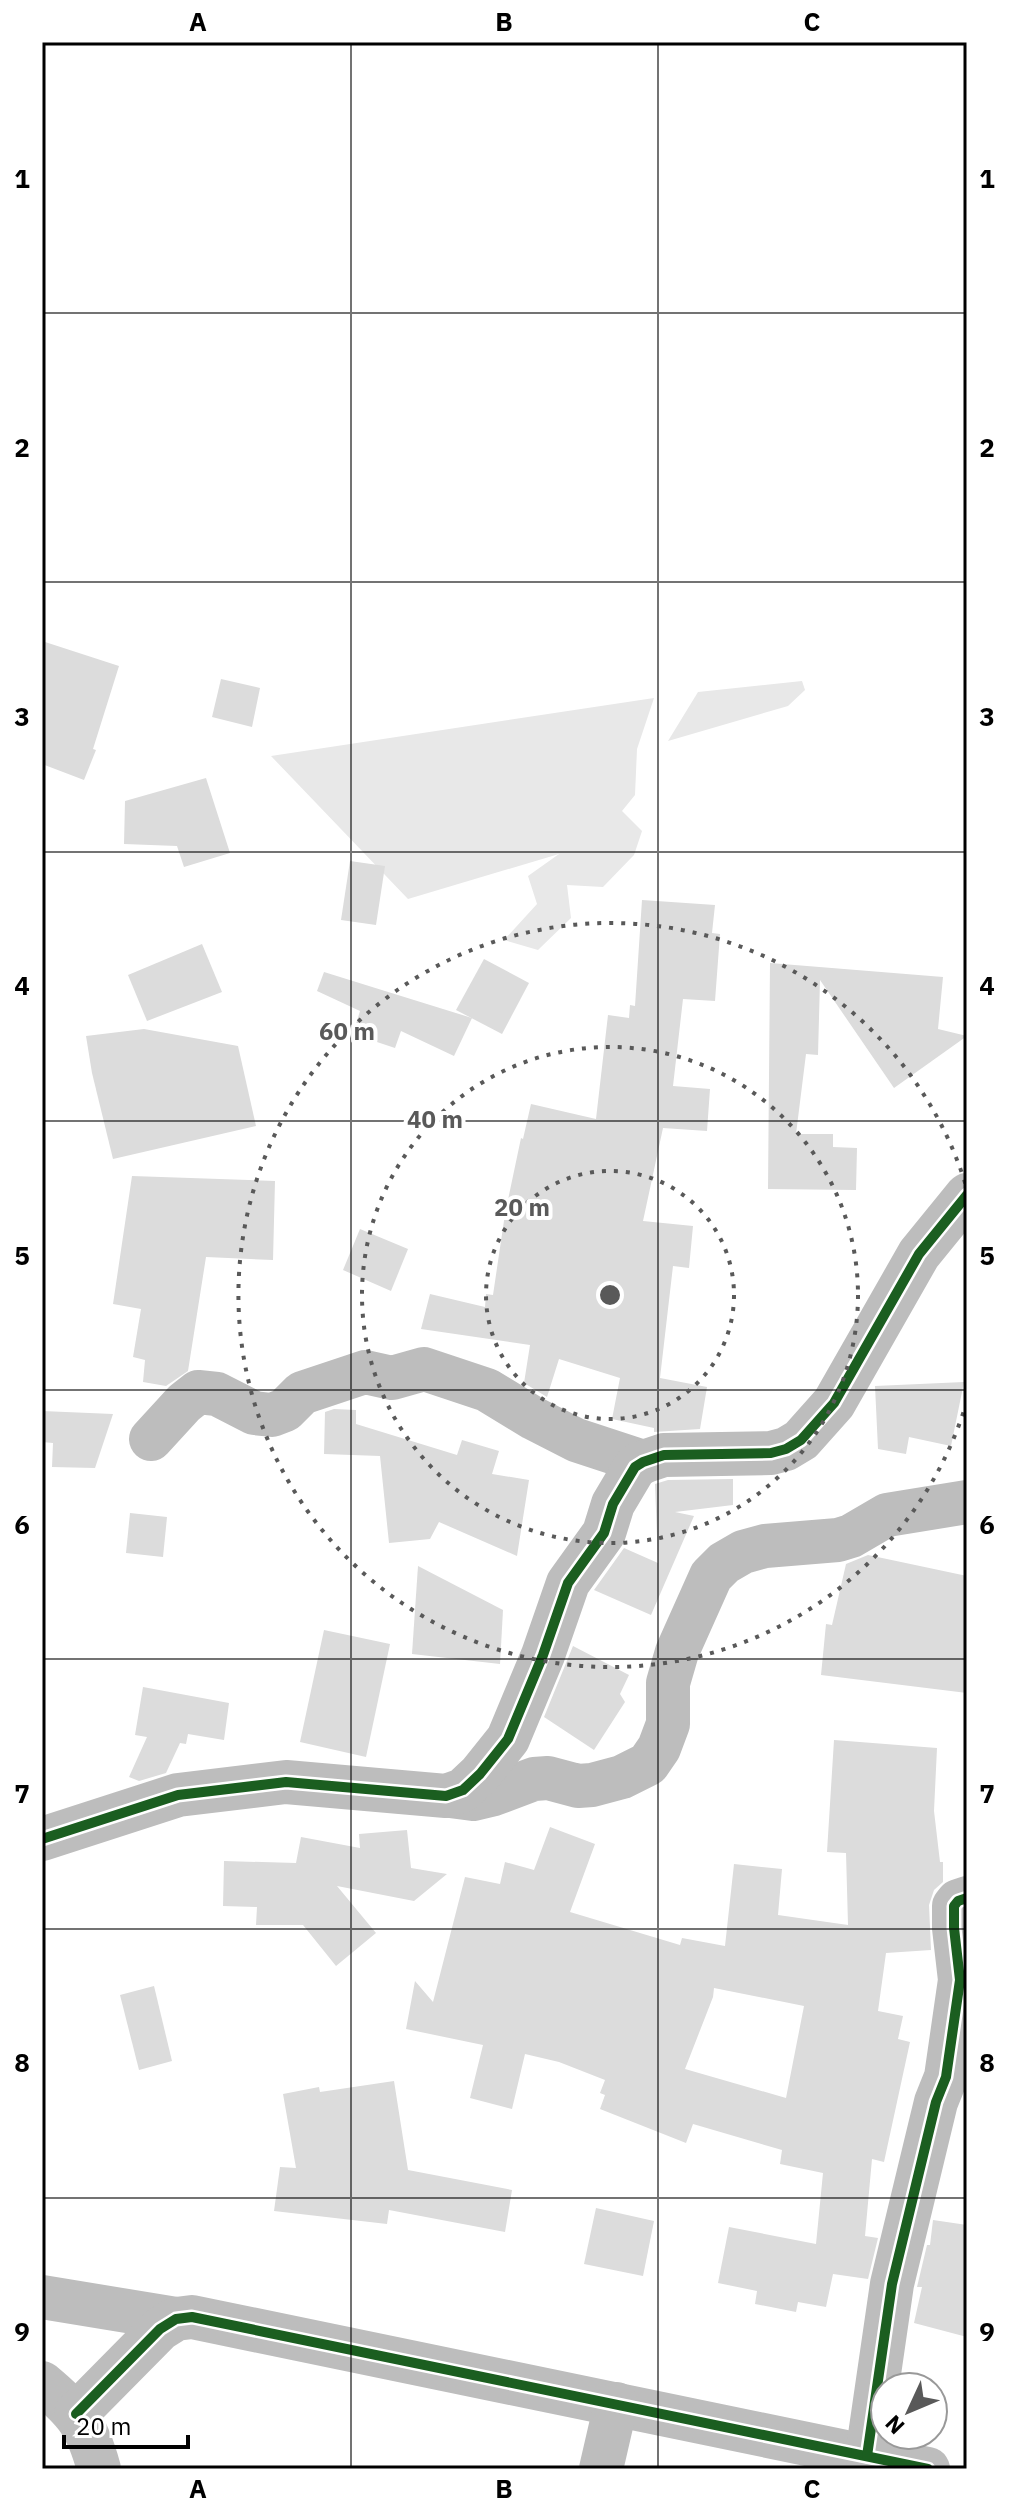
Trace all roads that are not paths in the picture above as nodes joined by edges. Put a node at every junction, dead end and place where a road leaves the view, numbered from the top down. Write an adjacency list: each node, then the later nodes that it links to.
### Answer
1 (967, 1195): 3 (street)
2 (151, 1439): 3 (street)
3 (643, 1462): 5 (street)
4 (967, 1502): 5 (street)
5 (444, 1795): 6 (street)
6 (42, 1839)
7 (967, 1898): 13 (street)
8 (42, 2297): 9 (street)
9 (176, 2319): 11 (street); 12 (street)
10 (42, 2383): 12 (street)
11 (616, 2404): 13 (street); 15 (street)
12 (76, 2414): 14 (street)
13 (867, 2456): 16 (street)
14 (99, 2469)
15 (601, 2469)
16 (928, 2469)

